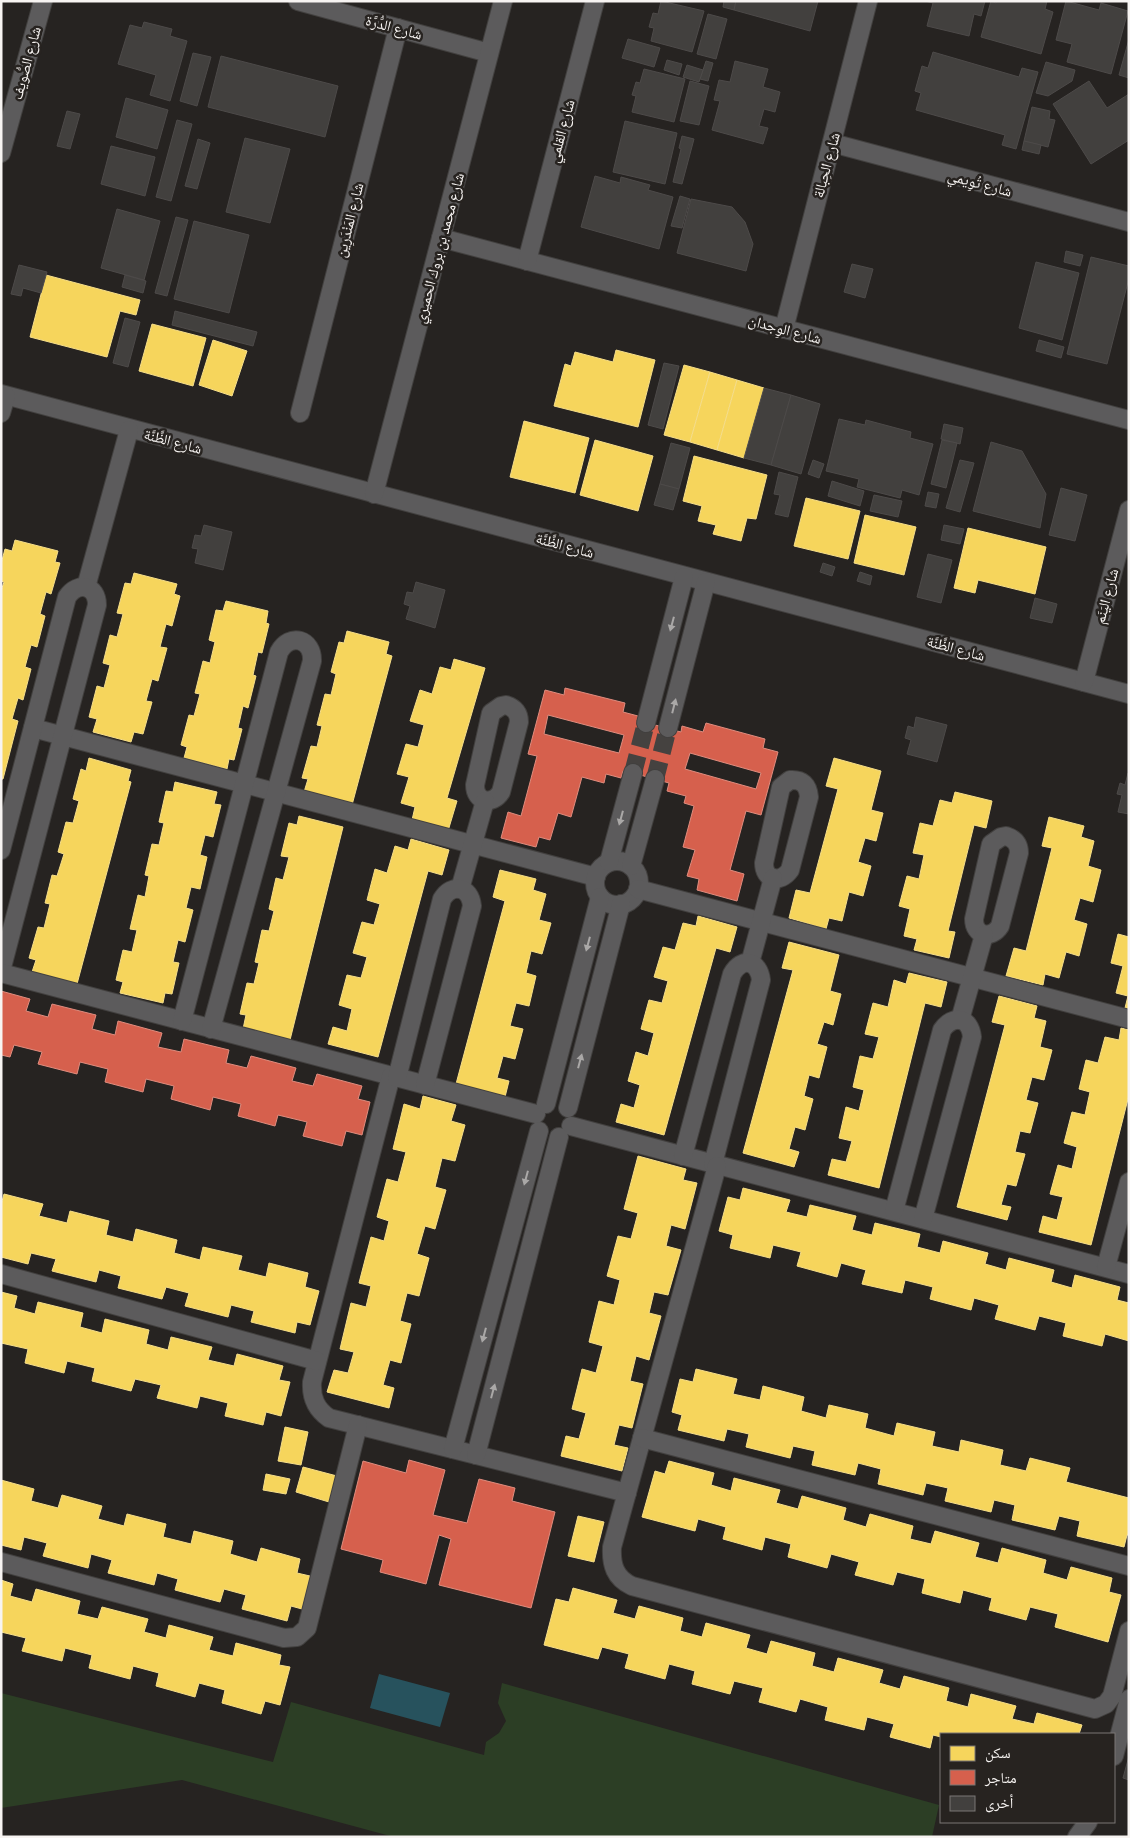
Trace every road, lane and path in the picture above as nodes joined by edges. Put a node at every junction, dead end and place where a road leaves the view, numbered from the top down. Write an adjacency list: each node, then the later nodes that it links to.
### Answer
1 (43, 1): 9 (street, شارع الصُّويف)
2 (298, 1): 6 (street, شارع الدُّرَّة)
3 (503, 1): 7 (street, شارع محمد بن بروك الحميري)
4 (595, 1): 12 (street, شارع القلمي)
5 (868, 1): 8 (street, شارع الحِبالة)
6 (398, 28): 7 (street, شارع الدُّرَّة); 16 (street, شارع المَنْدَرِين)
7 (490, 53): 11 (street, شارع محمد بن بروك الحميري)
8 (832, 143): 10 (street, شارع تُوِيمي); 13 (street, شارع الحِبالة)
9 (1, 153)
10 (1129, 222)
11 (441, 238): 12 (street, شارع الوِجدان); 19 (street, شارع محمد بن بروك الحميري)
12 (527, 261): 13 (street, شارع الوِجدان)
13 (784, 329): 17 (street, شارع الوِجدان)
14 (4, 395): 15 (street); 18 (street, شارع الظَّنَّة)
15 (1, 413)
16 (300, 413)
17 (1129, 420)
18 (129, 430): 19 (street, شارع الظَّنَّة); 23 (street)
19 (374, 494): 21 (street, شارع الظَّنَّة)
20 (1129, 510): 24 (street, شارع اليَنَم)
21 (684, 577): 22 (street, شارع الظَّنَّة); 26 (street, one-way to 26)
22 (706, 582): 24 (street, شارع الظَّنَّة); 28 (street, one-way to 22)
23 (86, 587): 27 (street); 29 (street)
24 (1084, 682): 25 (street, شارع الظَّنَّة)
25 (1129, 694)
26 (646, 723)
27 (34, 728): 29 (street); 36 (street)
28 (668, 728)
29 (62, 735): 32 (street); 48 (street)
30 (633, 773): 37 (street, one-way to 37)
31 (654, 779): 38 (street)
32 (245, 784): 33 (street); 33 (street); 52 (street)
33 (276, 792): 35 (street); 53 (street)
34 (485, 801): 34 (street); 35 (street)
35 (472, 844): 39 (street); 41 (street)
36 (1, 850)
37 (609, 862): 38 (street); 39 (street)
38 (631, 866): 42 (street)
39 (596, 877): 43 (street)
40 (773, 878): 40 (street); 45 (street)
41 (460, 889): 54 (street); 55 (street)
42 (638, 889): 44 (street); 45 (street)
43 (600, 897): 44 (street); 57 (street, one-way to 57)
44 (621, 904): 56 (street, one-way to 44)
45 (761, 921): 47 (street); 49 (street)
46 (984, 935): 46 (street); 49 (street)
47 (750, 963): 59 (street); 60 (street)
48 (1, 972): 52 (street)
49 (972, 977): 50 (street); 51 (street)
50 (1129, 1019)
51 (960, 1020): 62 (street); 63 (street)
52 (182, 1022): 53 (street)
53 (211, 1029): 54 (street)
54 (394, 1077): 55 (street); 67 (street)
55 (425, 1085): 57 (street)
56 (568, 1108): 57 (street); 58 (street)
57 (540, 1116): 58 (street); 68 (street, one-way to 68)
58 (565, 1132): 59 (street); 69 (street, one-way to 58)
59 (683, 1156): 60 (street)
60 (715, 1165): 62 (street); 71 (street)
61 (1129, 1182): 64 (street)
62 (894, 1211): 63 (street)
63 (923, 1219): 64 (street)
64 (1106, 1267): 66 (street)
65 (1, 1274): 67 (street)
66 (1129, 1274)
67 (317, 1361): 70 (street)
68 (463, 1410): 69 (street); 72 (street)
69 (486, 1417): 73 (street)
70 (358, 1425): 72 (street); 75 (street)
71 (642, 1438): 74 (street); 76 (street)
72 (453, 1449): 73 (street)
73 (476, 1455): 74 (street)
74 (627, 1493): 77 (street)
75 (1, 1562)
76 (1129, 1566)
77 (1129, 1631)
78 (1129, 1699): 79 (street)
79 (1115, 1752)
80 (1087, 1823): 81 (street)
81 (1076, 1837)

